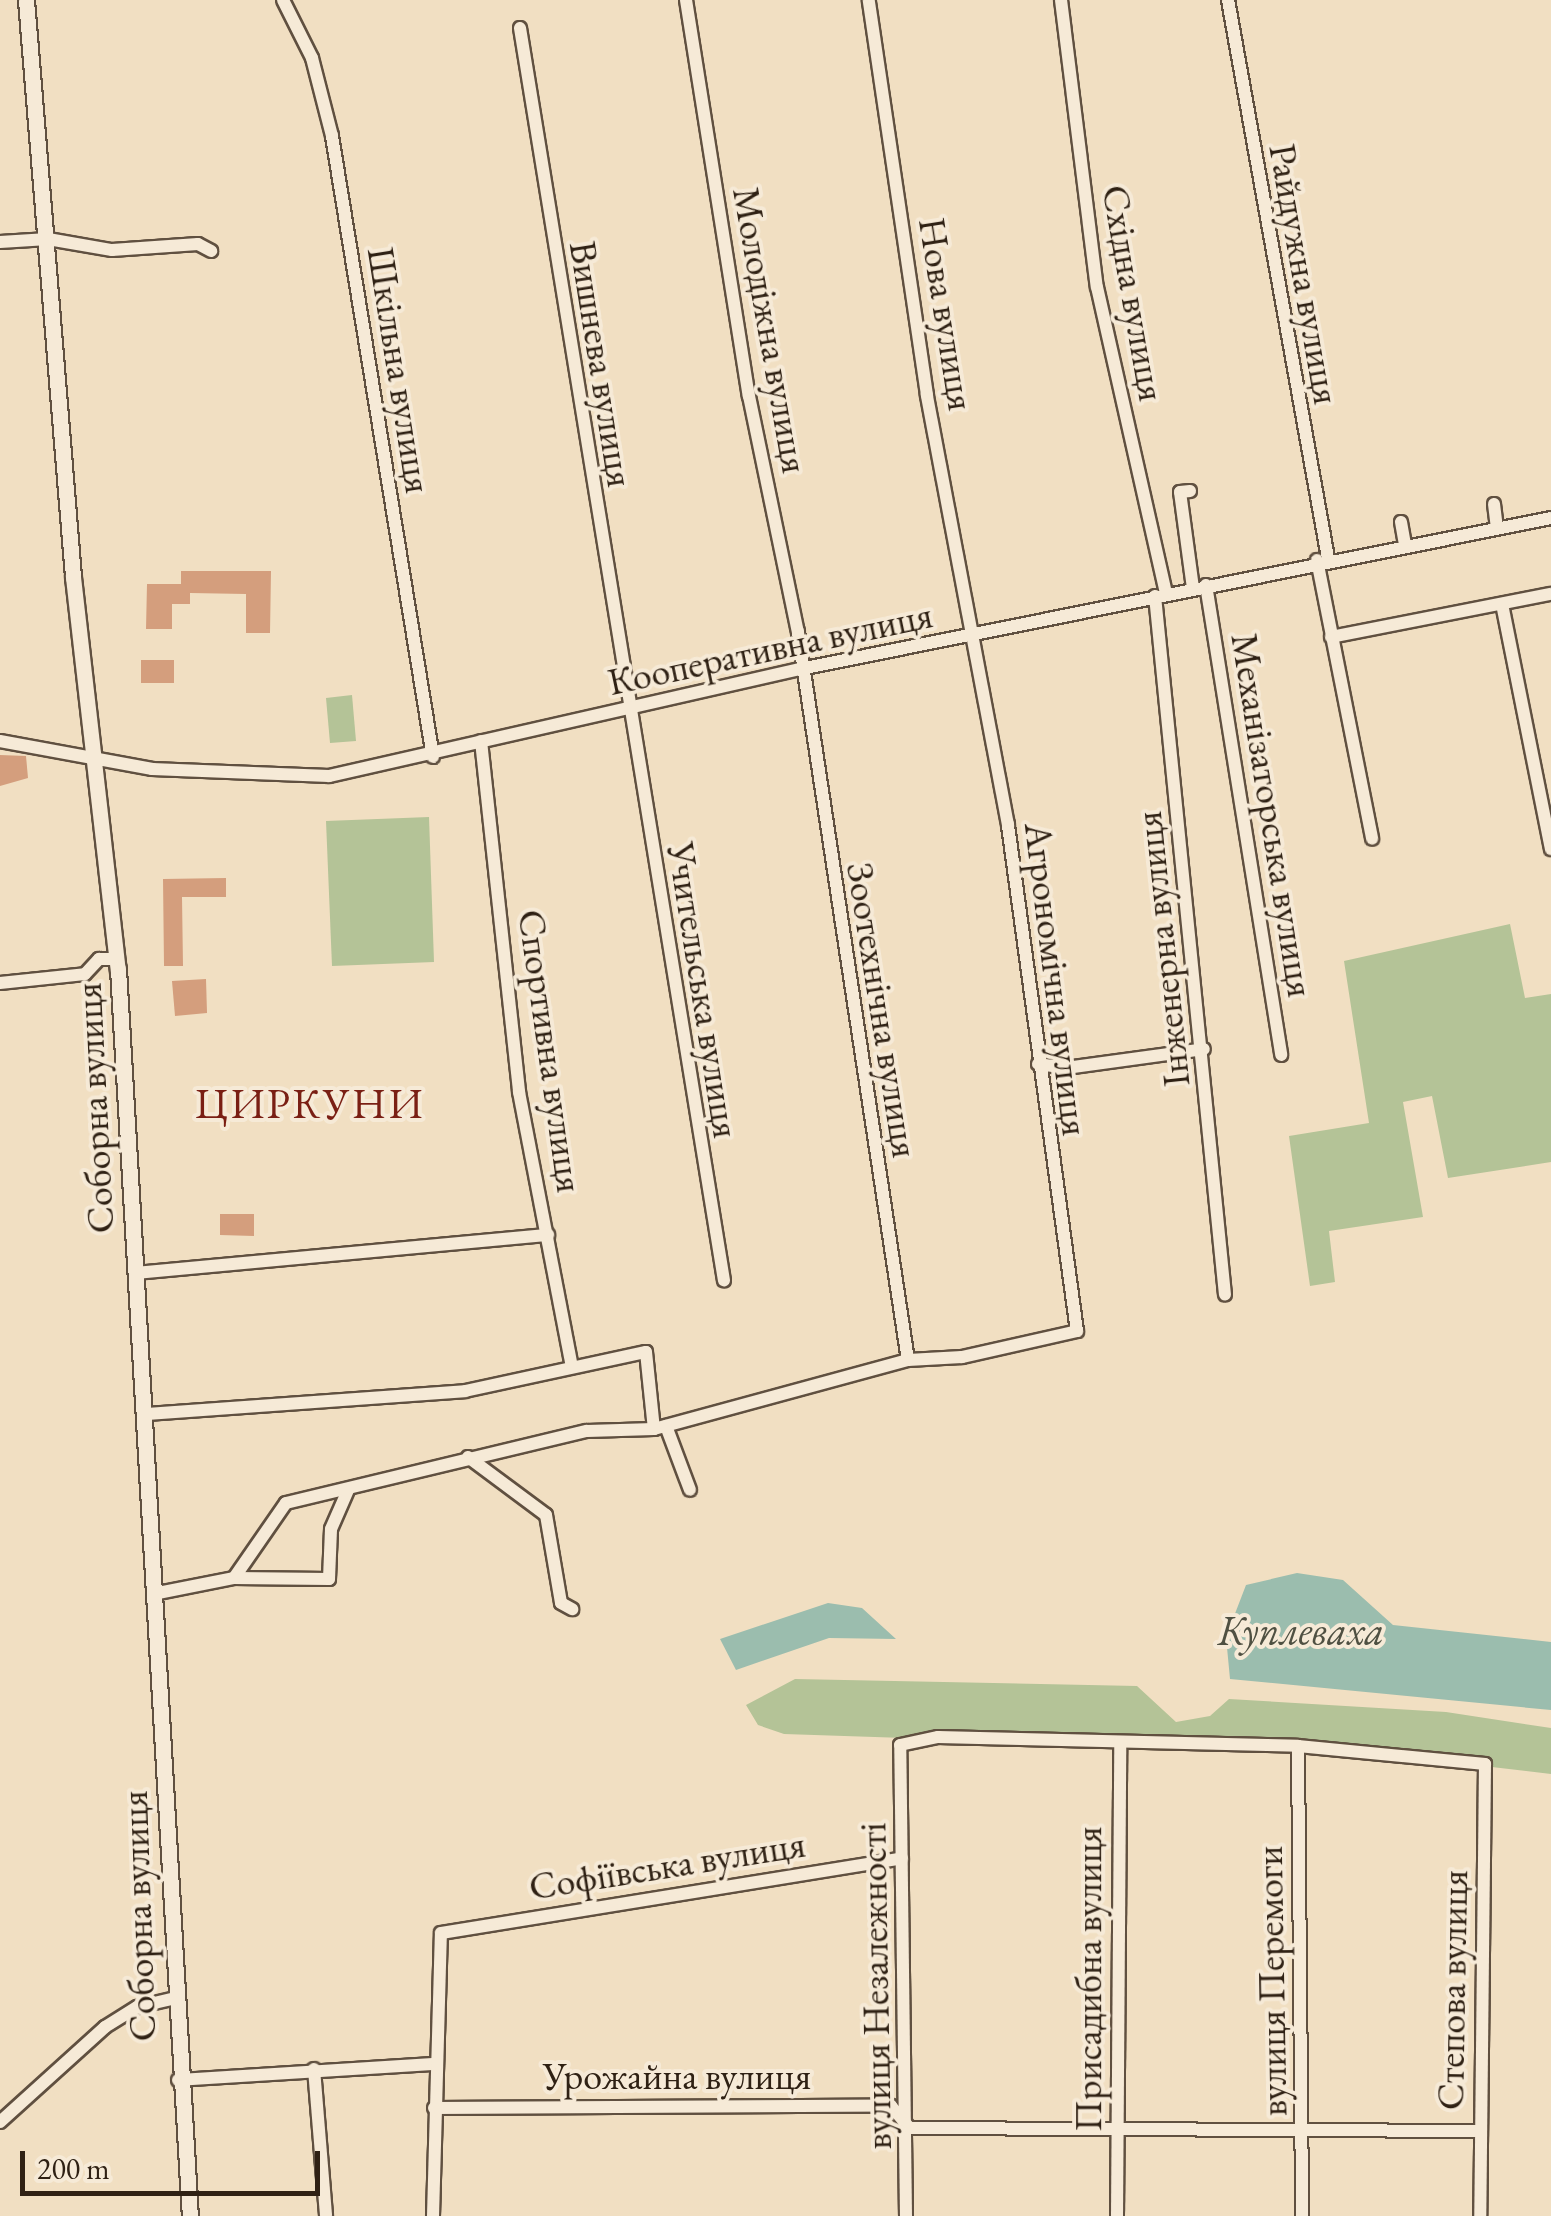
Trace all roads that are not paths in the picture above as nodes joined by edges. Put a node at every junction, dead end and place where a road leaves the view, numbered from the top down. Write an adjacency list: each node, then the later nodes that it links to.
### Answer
1 (26, 0): 8 (street, Соборна вулиця)
2 (283, 0): 28 (street, Шкільна вулиця)
3 (686, 0): 24 (street, Молодіжна вулиця)
4 (868, 0): 22 (street, Нова вулиця)
5 (1061, 0): 20 (street, Східна вулиця)
6 (1228, 0): 17 (street, Райдужна вулиця)
7 (520, 28): 25 (street, Вишнева вулиця)
8 (48, 239): 9 (street); 10 (street); 29 (street, Соборна вулиця)
9 (0, 242)
10 (211, 251)
11 (1190, 491): 18 (street, Механізаторська вулиця)
12 (1494, 504): 15 (street)
13 (1551, 518): 15 (street, Кооперативна вулиця)
14 (1402, 522): 16 (street)
15 (1497, 528): 16 (street, Кооперативна вулиця)
16 (1405, 544): 17 (street, Кооперативна вулиця)
17 (1322, 559): 18 (street, Кооперативна вулиця); 23 (street, Райдужна вулиця)
18 (1200, 586): 20 (street, Кооперативна вулиця); 35 (street, Механізаторська вулиця)
19 (1551, 594): 21 (street)
20 (1161, 595): 22 (street, Кооперативна вулиця); 34 (street, Інженерна вулиця)
21 (1502, 604): 23 (street); 31 (street)
22 (970, 635): 24 (street, Кооперативна вулиця); 36 (street, Агрономічна вулиця)
23 (1331, 636): 30 (street, Райдужна вулиця)
24 (800, 669): 25 (street, Кооперативна вулиця); 41 (street, Зоотехнічна вулиця)
25 (628, 710): 27 (street, Кооперативна вулиця); 39 (street, Учительська вулиця)
26 (0, 741): 29 (street, Кооперативна вулиця)
27 (480, 742): 28 (street, Кооперативна вулиця); 37 (street, Спортивна вулиця)
28 (433, 756): 29 (street, Кооперативна вулиця)
29 (98, 763): 32 (street, Соборна вулиця)
30 (1372, 840)
31 (1551, 850)
32 (117, 959): 33 (street); 38 (street, Соборна вулиця)
33 (0, 983)
34 (1204, 1049): 36 (street); 40 (street, Інженерна вулиця)
35 (1281, 1055)
36 (1038, 1064): 41 (street, Агрономічна вулиця)
37 (548, 1235): 38 (street); 42 (street, Спортивна вулиця)
38 (136, 1272): 43 (street, Соборна вулиця)
39 (724, 1280)
40 (1226, 1295)
41 (908, 1360): 44 (street)
42 (572, 1367): 43 (street); 44 (street)
43 (146, 1414): 49 (street, Соборна вулиця)
44 (660, 1427): 45 (street); 47 (street)
45 (468, 1456): 46 (street); 50 (street)
46 (348, 1490): 48 (street); 48 (street)
47 (690, 1490)
48 (234, 1578): 49 (street)
49 (153, 1594): 54 (street, Соборна вулиця)
50 (572, 1609)
51 (1120, 1742): 52 (street); 53 (street, вулиця Незалежності); 61 (street, Присадибна вулиця)
52 (1298, 1746): 62 (street, Степова вулиця); 63 (street, вулиця Перемоги)
53 (902, 1858): 55 (street, Софіївська вулиця); 60 (street, вулиця Незалежності)
54 (172, 1999): 57 (street, Соборна вулиця); 59 (street)
55 (435, 2064): 56 (street); 58 (street)
56 (314, 2070): 57 (street); 65 (street)
57 (178, 2080): 64 (street, Соборна вулиця)
58 (434, 2108): 60 (street, Урожайна вулиця); 66 (street)
59 (0, 2122)
60 (909, 2128): 61 (street); 67 (street, вулиця Незалежності)
61 (1117, 2130): 63 (street); 68 (street, Присадибна вулиця)
62 (1481, 2130): 63 (street); 70 (street, Степова вулиця)
63 (1302, 2133): 69 (street, вулиця Перемоги)
64 (190, 2216)
65 (326, 2216)
66 (432, 2216)
67 (906, 2216)
68 (1116, 2216)
69 (1302, 2216)
70 (1480, 2216)

